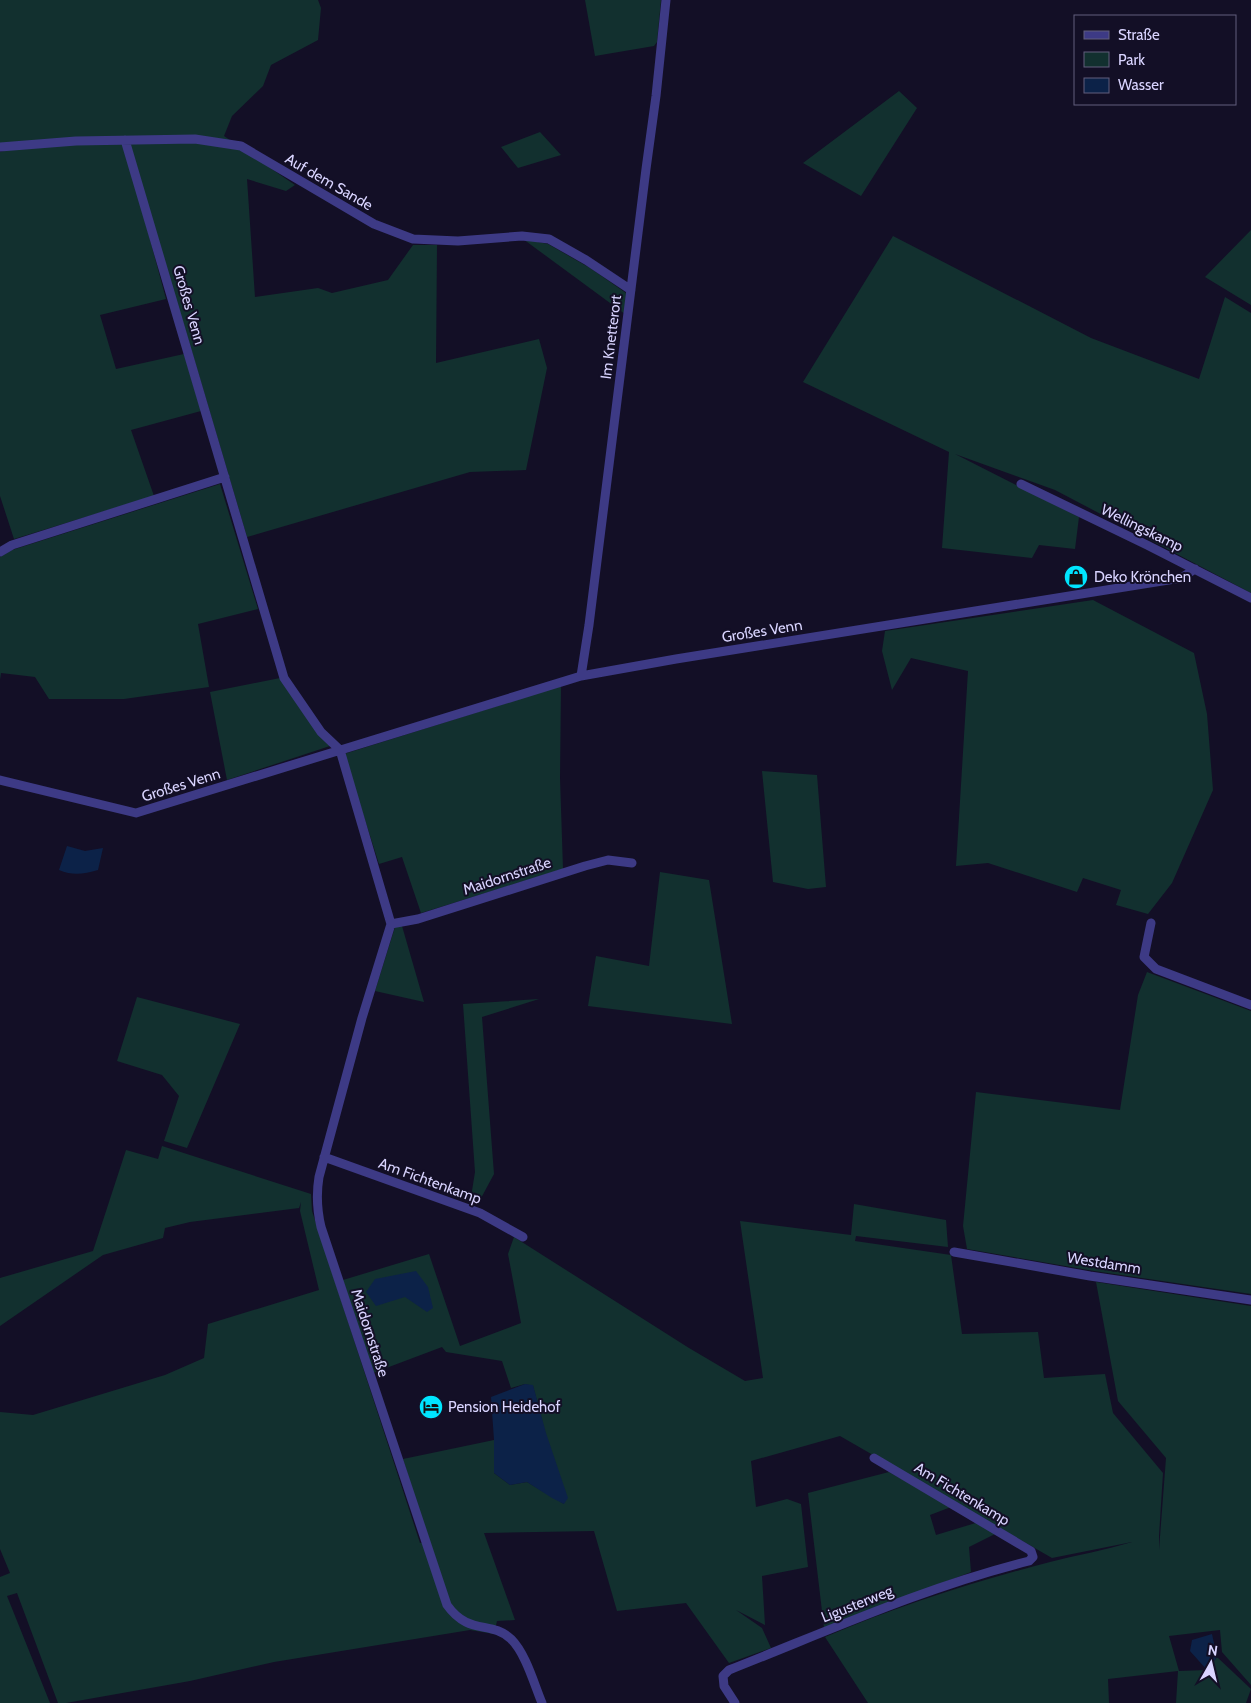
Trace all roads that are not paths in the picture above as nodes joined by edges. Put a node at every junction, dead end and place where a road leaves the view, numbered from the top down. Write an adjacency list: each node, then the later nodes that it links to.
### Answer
1 (666, 0): 4 (street, Im Knetterort)
2 (125, 140): 3 (street, Auf dem Sande); 4 (street, Auf dem Sande); 5 (street, Großes Venn)
3 (0, 147)
4 (631, 290): 10 (street, Im Knetterort)
5 (225, 477): 7 (street); 11 (street, Großes Venn)
6 (1021, 484): 8 (street, Wellingskamp)
7 (0, 552)
8 (1196, 569): 9 (street, Wellingskamp); 10 (street, Großes Venn)
9 (1251, 598)
10 (580, 676): 11 (street, Großes Venn)
11 (340, 750): 12 (street, Großes Venn); 15 (street)
12 (0, 780)
13 (632, 863): 15 (street, Maidornstraße)
14 (1151, 923): 16 (street)
15 (391, 924): 17 (street, Maidornstraße)
16 (1251, 1005)
17 (324, 1157): 18 (street, Am Fichtenkamp); 23 (street, Maidornstraße)
18 (523, 1237)
19 (954, 1252): 20 (street, Westdamm)
20 (1251, 1300)
21 (874, 1458): 22 (street, Am Fichtenkamp)
22 (1033, 1557): 24 (street, Ligusterweg)
23 (542, 1703)
24 (735, 1703)

